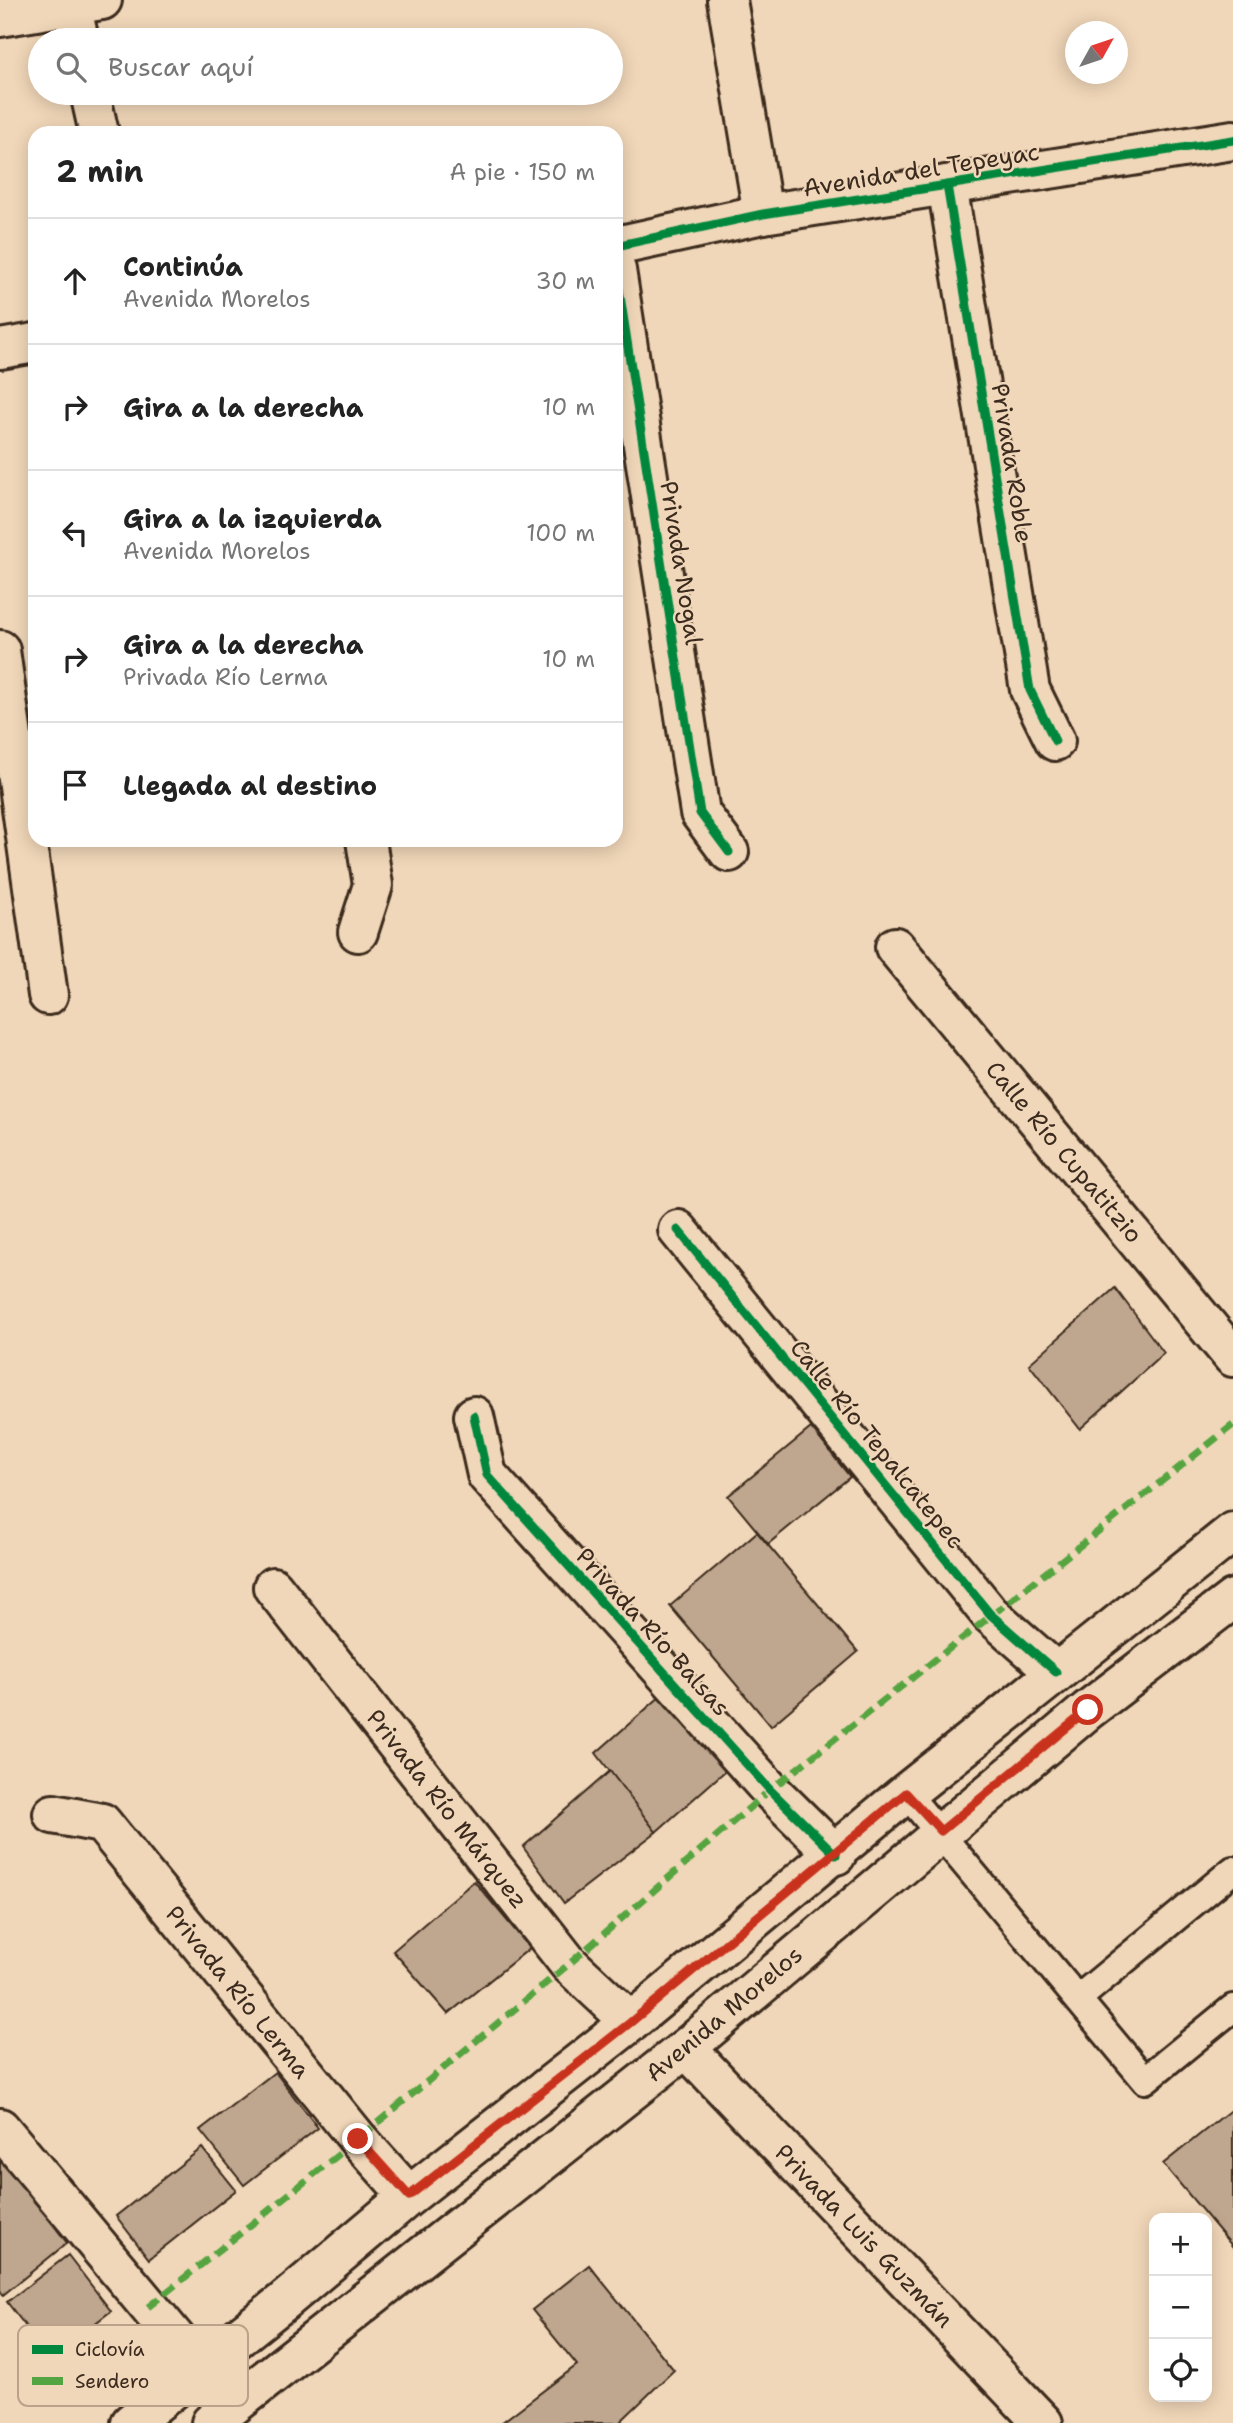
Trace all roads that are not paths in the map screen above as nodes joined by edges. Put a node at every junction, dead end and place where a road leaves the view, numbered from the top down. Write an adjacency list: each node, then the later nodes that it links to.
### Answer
1 (727, 0): 8 (street)
2 (81, 11): 3 (street)
3 (0, 17)
4 (93, 105): 5 (street)
5 (97, 126)
6 (1233, 140): 7 (street, Avenida del Tepeyac)
7 (947, 186): 8 (street, Avenida del Tepeyac); 14 (street, Privada Roble)
8 (763, 214): 9 (street, Avenida del Tepeyac)
9 (623, 244)
10 (623, 315): 16 (street, Privada Nogal)
11 (28, 344): 12 (street)
12 (0, 349)
13 (0, 650): 19 (street)
14 (1055, 741)
15 (367, 847): 17 (street)
16 (729, 852)
17 (358, 932)
18 (895, 947): 21 (street, Calle Río Cupatitzio)
19 (48, 995)
20 (678, 1230): 26 (street, Calle Río Tepalcatepec)
21 (1233, 1357)
22 (474, 1416): 30 (street, Privada Río Balsas)
23 (1233, 1532): 26 (street)
24 (273, 1587): 34 (street, Privada Río Márquez)
25 (1233, 1599): 29 (street, Avenida Morelos)
26 (1056, 1672): 27 (street)
27 (906, 1793): 29 (lane); 30 (street)
28 (54, 1814): 37 (street, Privada Río Lerma)
29 (941, 1831): 32 (lane); 35 (street, Avenida Morelos)
30 (836, 1854): 34 (street)
31 (1233, 1870): 32 (lane)
32 (1080, 1997): 33 (lane)
33 (1233, 2008)
34 (631, 2022): 37 (street)
35 (686, 2048): 41 (street, Avenida Morelos); 47 (street, Privada Luis Guzmán)
36 (0, 2128): 39 (street)
37 (409, 2196): 38 (street)
38 (283, 2302): 40 (street); 41 (street)
39 (164, 2325)
40 (248, 2330)
41 (316, 2338): 42 (street, Avenida Morelos)
42 (248, 2393)
43 (152, 2406): 45 (street)
44 (232, 2406): 46 (street, Avenida Morelos)
45 (131, 2423)
46 (211, 2423)
47 (1043, 2423)

